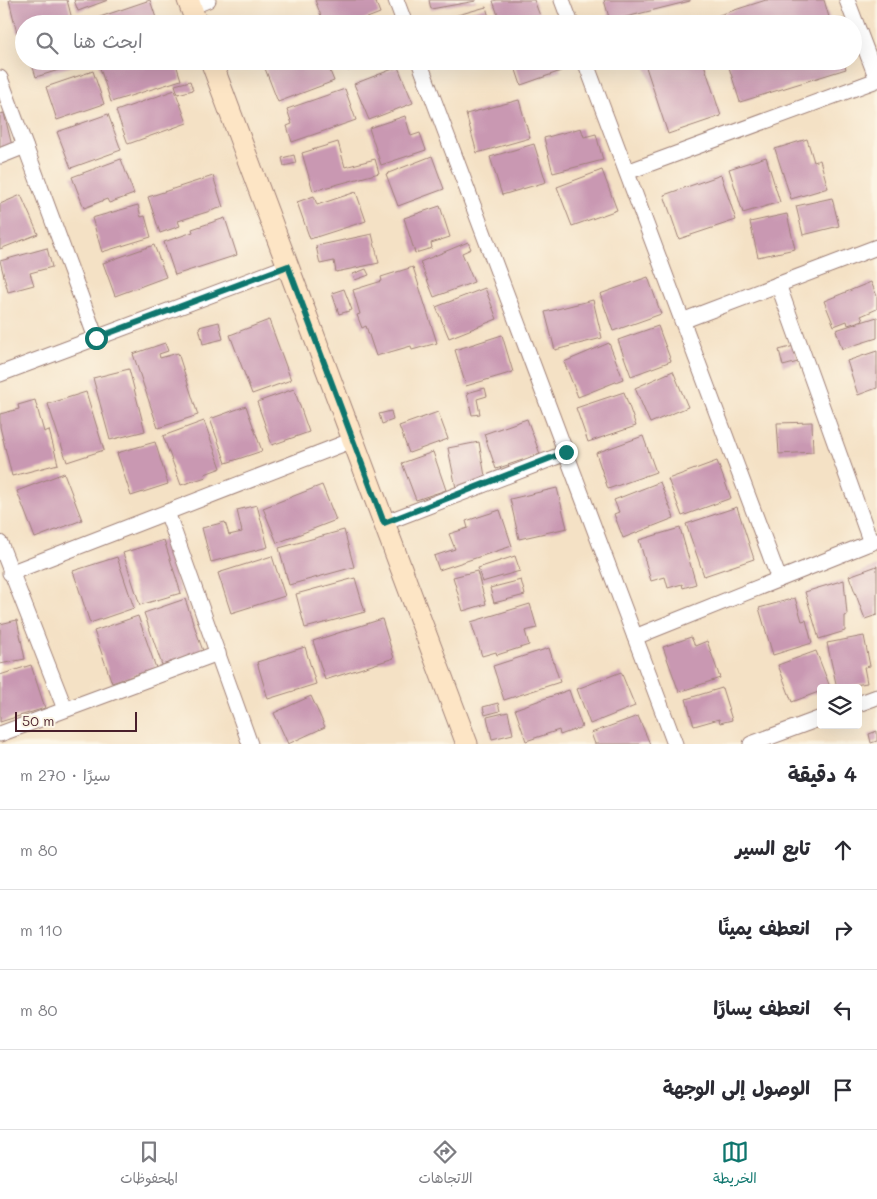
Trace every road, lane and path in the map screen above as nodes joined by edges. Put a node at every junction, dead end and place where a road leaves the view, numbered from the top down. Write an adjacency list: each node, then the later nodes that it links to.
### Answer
1 (396, 0): 4 (street)
2 (562, 0): 5 (street)
3 (846, 0): 6 (street)
4 (402, 15)
5 (568, 15)
6 (852, 15)
7 (862, 41): 12 (street)
8 (214, 70): 17 (street)
9 (422, 70): 23 (street)
10 (588, 70): 15 (street)
11 (0, 78): 13 (street)
12 (877, 79): 15 (street)
13 (25, 146): 14 (street); 20 (street)
14 (0, 156)
15 (627, 172): 19 (street)
16 (877, 247): 18 (street)
17 (288, 266): 20 (street); 22 (street)
18 (778, 284): 19 (street); 26 (street)
19 (682, 321): 29 (street)
20 (96, 338): 21 (street)
21 (0, 374)
22 (353, 440): 24 (street); 25 (street)
23 (566, 452): 25 (street); 30 (street)
24 (167, 512): 28 (street); 31 (street)
25 (384, 523): 38 (street)
26 (874, 542): 29 (street)
27 (0, 544): 28 (street)
28 (10, 573): 34 (street)
29 (779, 580): 30 (street)
30 (635, 637): 39 (street)
31 (218, 652): 34 (street); 37 (street)
32 (877, 697): 33 (street)
33 (862, 703)
34 (65, 709): 36 (street)
35 (817, 719): 40 (street)
36 (0, 734)
37 (250, 744)
38 (467, 744)
39 (675, 744)
40 (751, 744)

